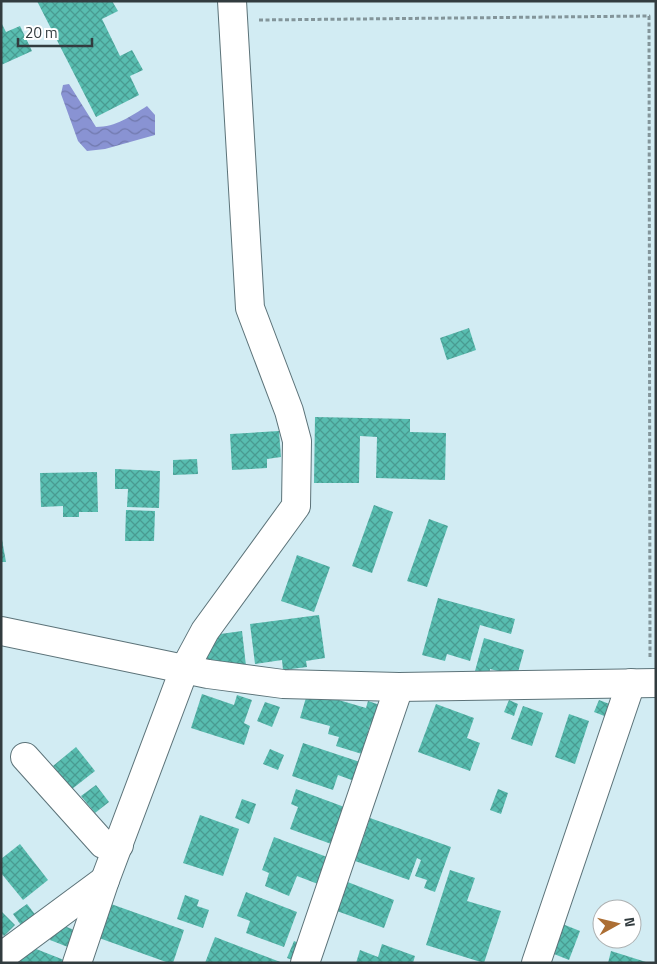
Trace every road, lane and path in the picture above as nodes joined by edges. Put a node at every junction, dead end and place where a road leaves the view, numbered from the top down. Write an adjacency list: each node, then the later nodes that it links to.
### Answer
1 (233, 11): 3 (street); 4 (path)
2 (1, 631): 3 (street)
3 (184, 670): 5 (street); 7 (street)
4 (646, 683): 5 (street); 12 (street)
5 (399, 688): 11 (street)
6 (25, 758): 7 (street)
7 (119, 845): 8 (street)
8 (105, 880): 9 (street); 10 (street)
9 (1, 957)
10 (77, 963)
11 (305, 963)
12 (536, 963)

